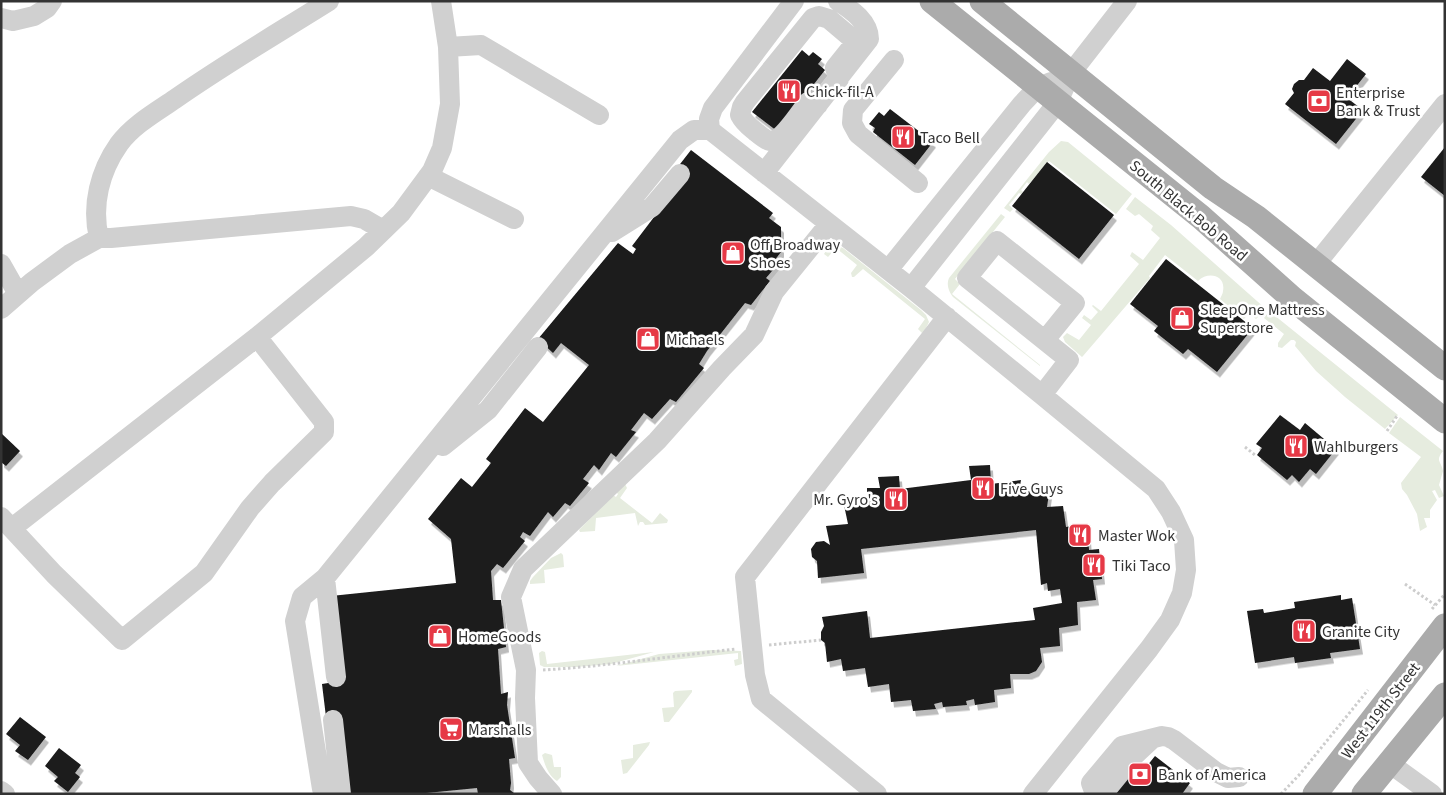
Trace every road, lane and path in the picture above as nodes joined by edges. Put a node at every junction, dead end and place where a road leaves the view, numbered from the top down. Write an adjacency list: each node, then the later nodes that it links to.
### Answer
1 (52, 1): 9 (street)
2 (329, 1): 27 (street)
3 (441, 1): 10 (street)
4 (794, 1): 19 (street)
5 (838, 1): 13 (street)
6 (932, 1): 14 (main road, South Black Bob Road)
7 (982, 1): 12 (main road, South Black Bob Road)
8 (1127, 1): 12 (street)
9 (1, 18)
10 (448, 47): 18 (street); 22 (street)
11 (894, 60): 23 (street)
12 (1071, 73): 14 (street); 15 (street); 30 (main road, South Black Bob Road)
13 (839, 79): 17 (street); 17 (street)
14 (1038, 87): 15 (main road, South Black Bob Road); 31 (street)
15 (1058, 102): 32 (street); 42 (main road, South Black Bob Road)
16 (1445, 104): 30 (street)
17 (818, 105): 20 (street)
18 (599, 115)
19 (710, 130): 20 (street); 28 (street)
20 (764, 173): 25 (street)
21 (680, 174): 28 (street)
22 (428, 176): 24 (street); 26 (street)
23 (918, 183)
24 (514, 219)
25 (829, 224): 31 (street); 54 (street)
26 (383, 230): 27 (street); 36 (street)
27 (99, 238): 33 (street)
28 (598, 242): 46 (street)
29 (1, 264): 33 (street)
30 (1316, 264): 39 (main road, South Black Bob Road)
31 (888, 270): 32 (street)
32 (911, 288): 35 (street)
33 (18, 294): 34 (street)
34 (1, 309)
35 (947, 317): 40 (street); 53 (street)
36 (257, 337): 47 (street); 47 (street)
37 (1045, 340): 37 (street); 40 (street)
38 (538, 347): 46 (street)
39 (1445, 368)
40 (1042, 395): 64 (street)
41 (1397, 416): 43 (path)
42 (1445, 421)
43 (1387, 431)
44 (1245, 447): 45 (path)
45 (1255, 455)
46 (412, 470): 48 (street)
47 (7, 523)
48 (320, 582): 55 (street); 66 (street)
49 (1405, 584): 51 (path)
50 (1445, 594): 51 (path)
51 (1436, 615): 63 (main road, West 119th Street)
52 (821, 640): 53 (path)
53 (752, 646): 54 (path); 69 (street)
54 (526, 670): 68 (street)
55 (331, 678)
56 (1368, 690): 73 (path)
57 (1445, 695): 60 (main road)
58 (333, 720): 67 (street)
59 (1153, 738): 61 (street); 70 (street); 71 (street); 72 (street)
60 (1390, 763): 74 (main road); 75 (street)
61 (1238, 777)
62 (1, 791): 65 (street)
63 (1317, 792)
64 (1037, 793)
65 (5, 794)
66 (325, 794)
67 (341, 794)
68 (552, 794)
69 (877, 794)
70 (1097, 794)
71 (1103, 794)
72 (1114, 794)
73 (1280, 794)
74 (1364, 794)
75 (1432, 794)

